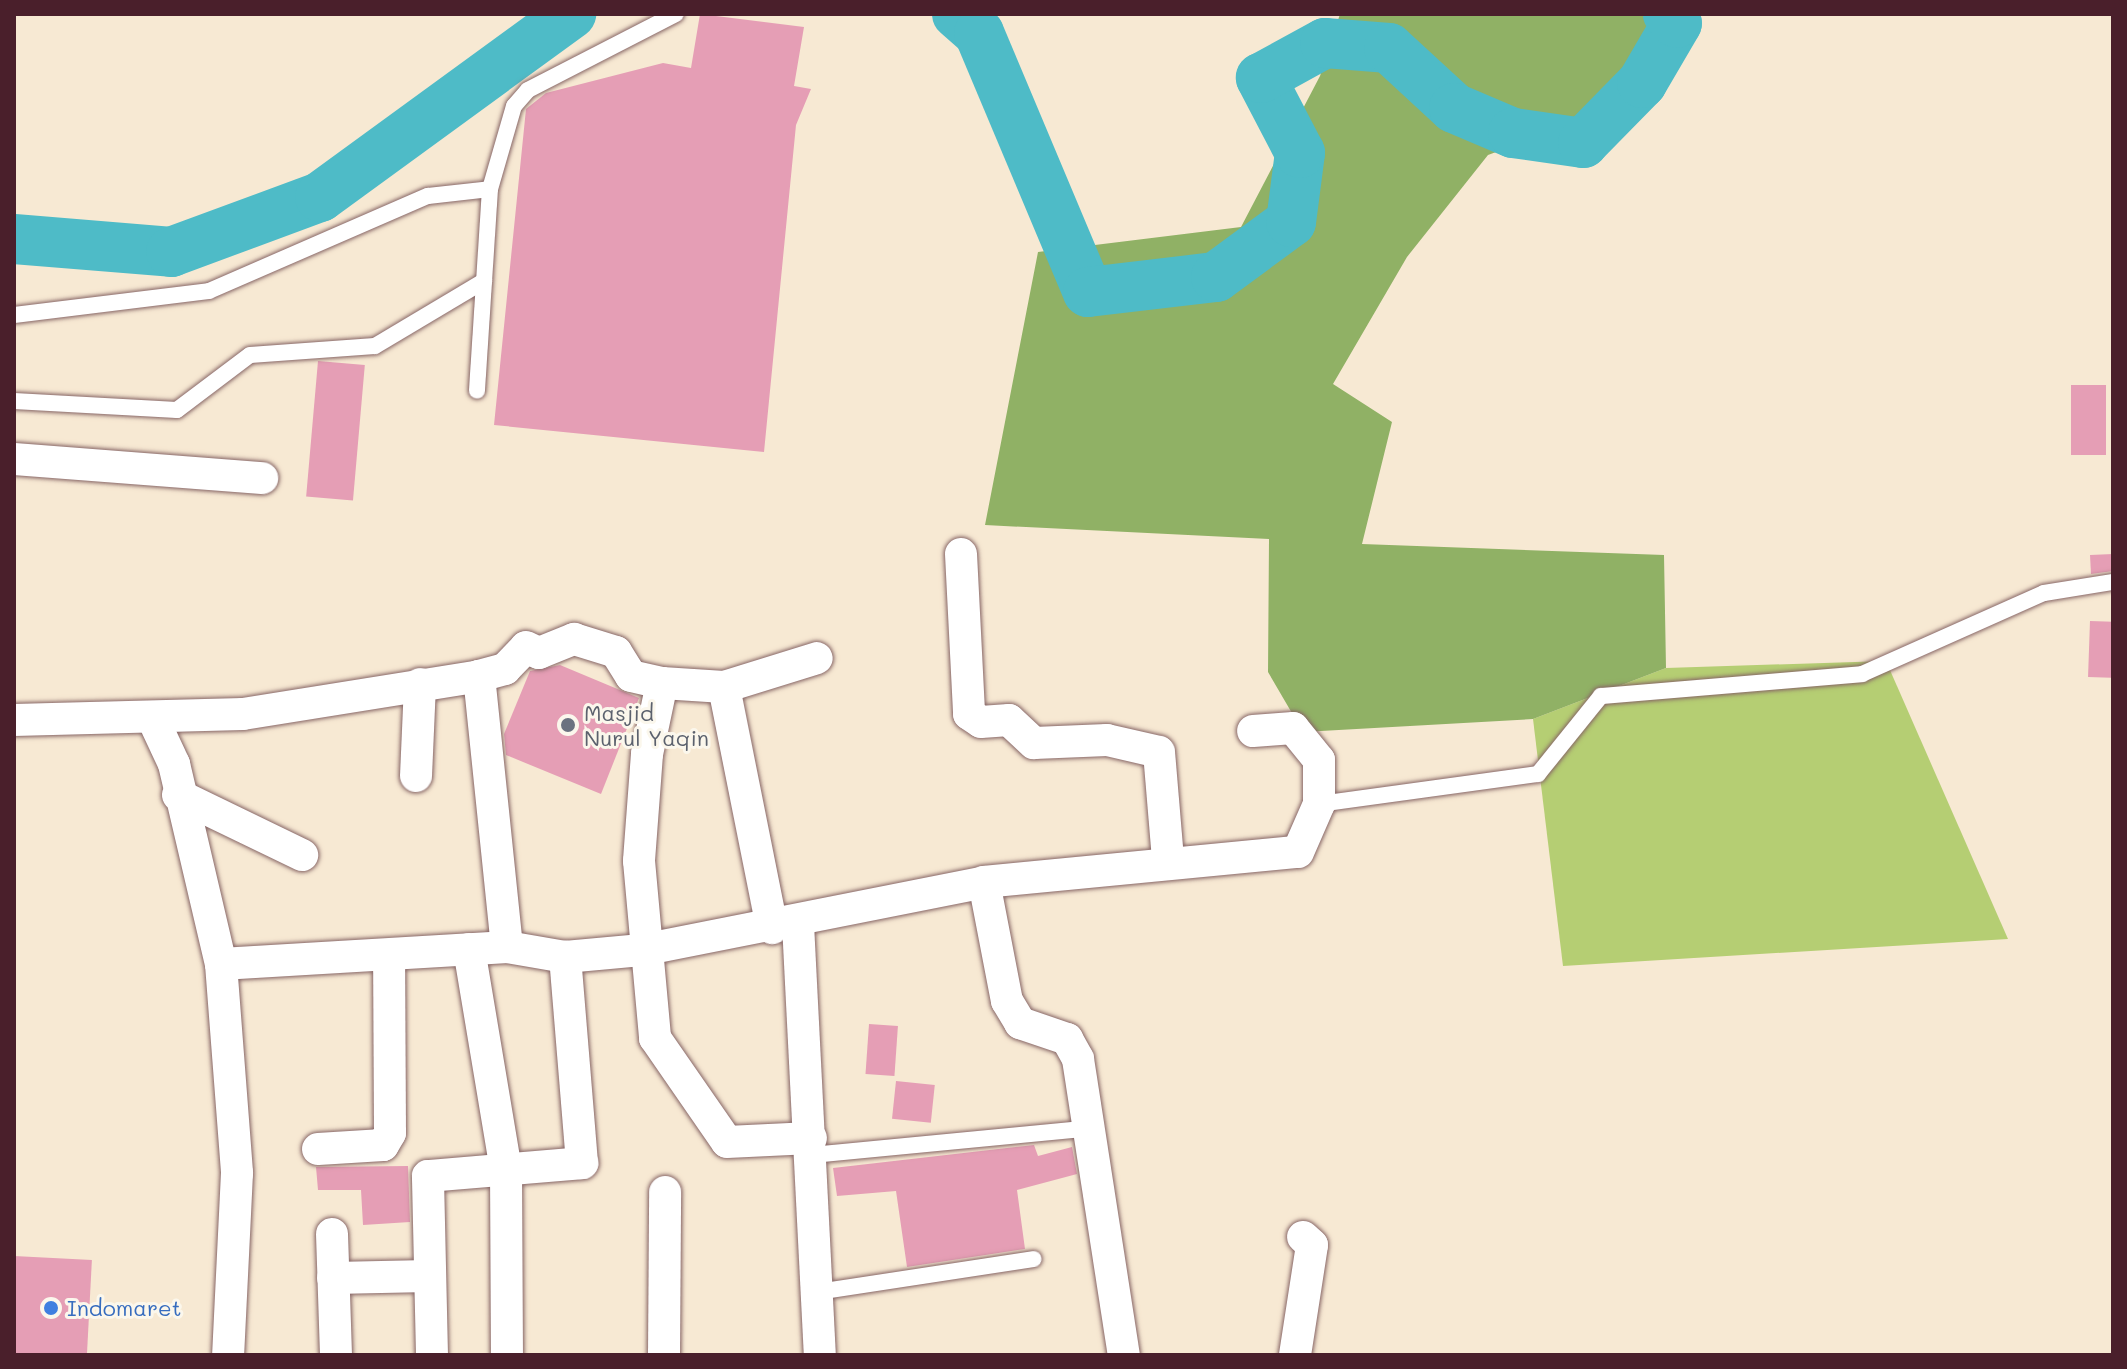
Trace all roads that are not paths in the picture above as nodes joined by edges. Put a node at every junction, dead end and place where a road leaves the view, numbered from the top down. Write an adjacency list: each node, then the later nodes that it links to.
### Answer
1 (676, 14): 2 (lane)
2 (490, 189): 3 (lane); 4 (lane)
3 (484, 281): 5 (lane); 6 (lane)
4 (14, 315)
5 (477, 391)
6 (14, 401)
7 (14, 459): 8 (street)
8 (262, 478)
9 (961, 554): 23 (street)
10 (2113, 582): 21 (lane)
11 (817, 658): 15 (street)
12 (479, 676): 13 (street); 14 (street); 26 (street)
13 (662, 683): 15 (street); 28 (street)
14 (420, 684): 16 (street); 19 (street)
15 (724, 687): 25 (street)
16 (153, 719): 17 (street); 20 (street)
17 (14, 720)
18 (1253, 731): 21 (street)
19 (416, 776)
20 (178, 795): 22 (street); 31 (street)
21 (1319, 804): 23 (street)
22 (302, 855)
23 (1168, 860): 24 (street)
24 (984, 882): 25 (street); 32 (street)
25 (785, 926): 28 (street); 33 (street)
26 (507, 947): 27 (street); 30 (street)
27 (469, 949): 29 (street); 35 (street)
28 (642, 950): 30 (street); 33 (street)
29 (389, 956): 31 (street); 34 (street)
30 (565, 957): 35 (street)
31 (221, 964): 43 (street)
32 (1093, 1128): 33 (lane); 49 (street)
33 (812, 1147): 42 (street)
34 (318, 1149)
35 (506, 1170): 40 (street); 46 (street)
36 (665, 1192): 47 (street)
37 (332, 1234): 41 (street)
38 (1303, 1237): 50 (street)
39 (1033, 1259): 42 (lane)
40 (429, 1276): 41 (street); 45 (street)
41 (333, 1278): 44 (street)
42 (818, 1292): 48 (street)
43 (228, 1355)
44 (336, 1355)
45 (432, 1355)
46 (507, 1355)
47 (664, 1355)
48 (820, 1355)
49 (1124, 1355)
50 (1295, 1355)

